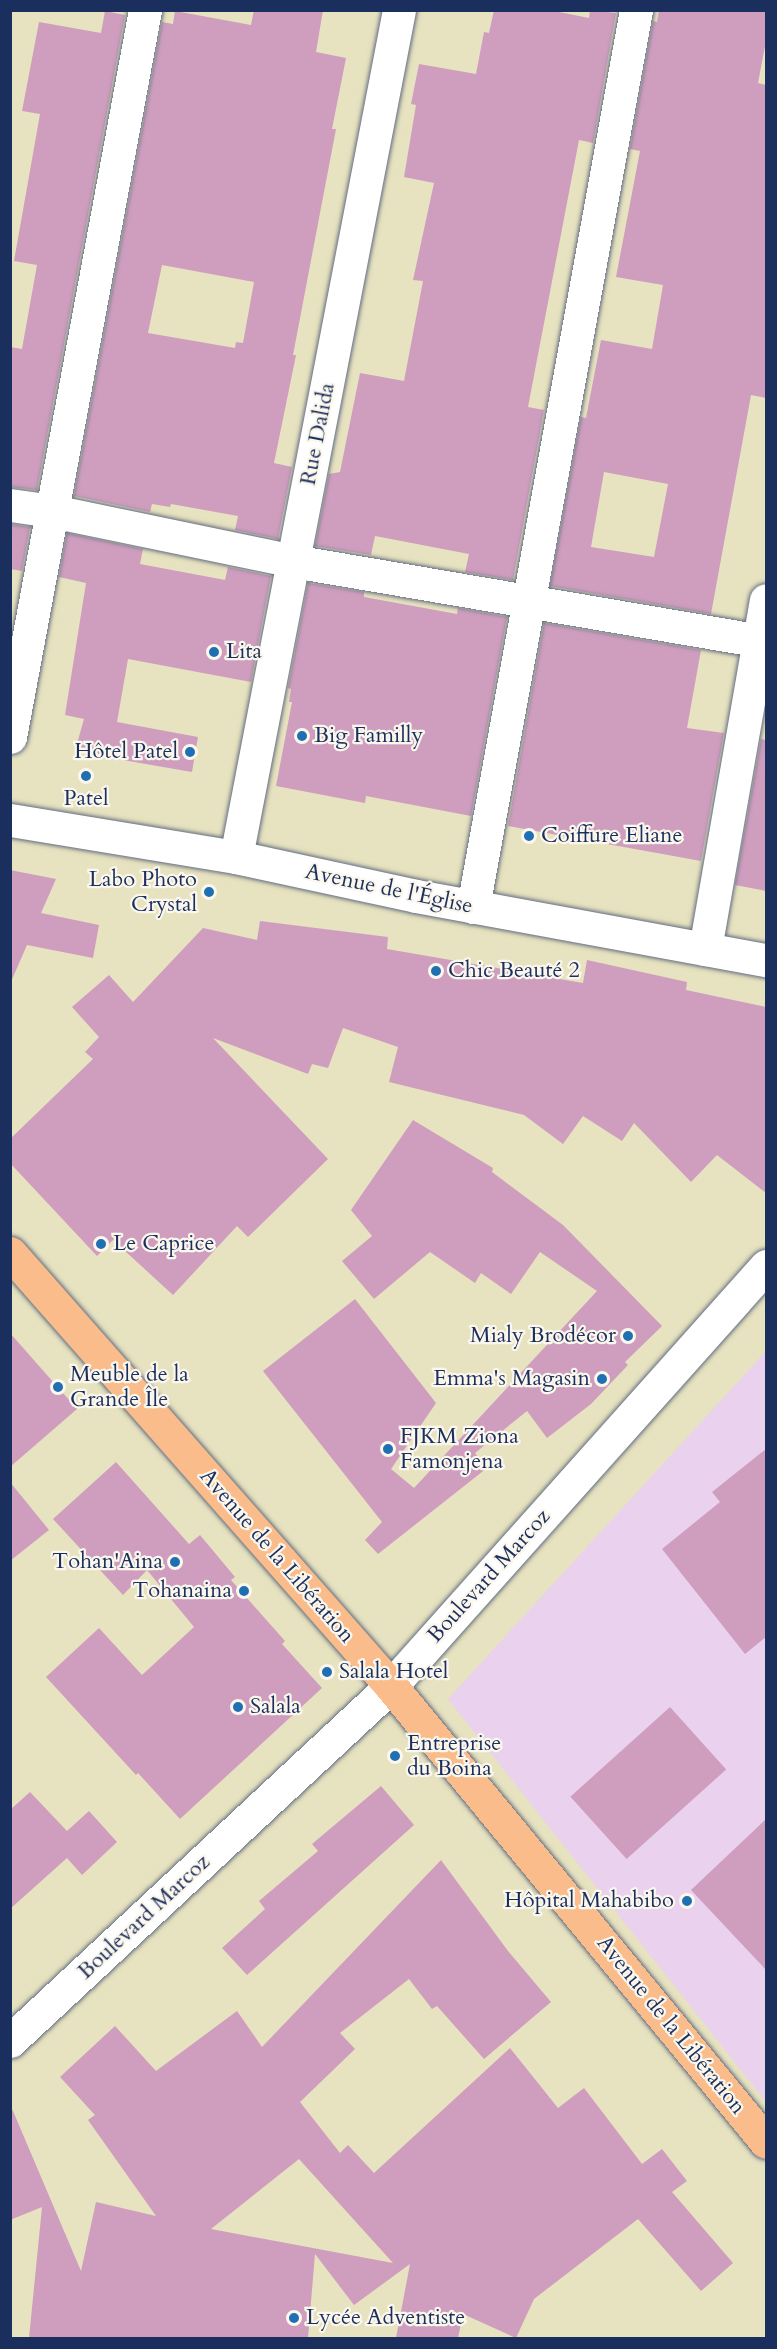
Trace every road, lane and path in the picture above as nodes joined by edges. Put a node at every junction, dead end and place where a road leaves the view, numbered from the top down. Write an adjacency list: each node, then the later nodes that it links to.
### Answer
1 (145, 10): 5 (street)
2 (399, 10): 6 (street, Rue Dalida)
3 (636, 10): 8 (street)
4 (10, 505): 5 (street)
5 (52, 511): 6 (street); 10 (street)
6 (293, 561): 8 (street); 12 (street, Rue Dalida)
7 (766, 600): 9 (street)
8 (529, 603): 9 (street); 13 (street)
9 (763, 641): 14 (street)
10 (10, 737)
11 (10, 820): 12 (street, Avenue de l'Église)
12 (236, 857): 13 (street, Avenue de l'Église)
13 (473, 907): 14 (street, Avenue de l'Église)
14 (705, 949): 15 (street, Avenue de l'Église)
15 (766, 960)
16 (10, 1253): 18 (main road, Avenue de la Libération)
17 (766, 1266): 18 (street, Boulevard Marcoz)
18 (391, 1686): 19 (street, Boulevard Marcoz); 20 (main road, Avenue de la Libération)
19 (10, 2041)
20 (766, 2142)

